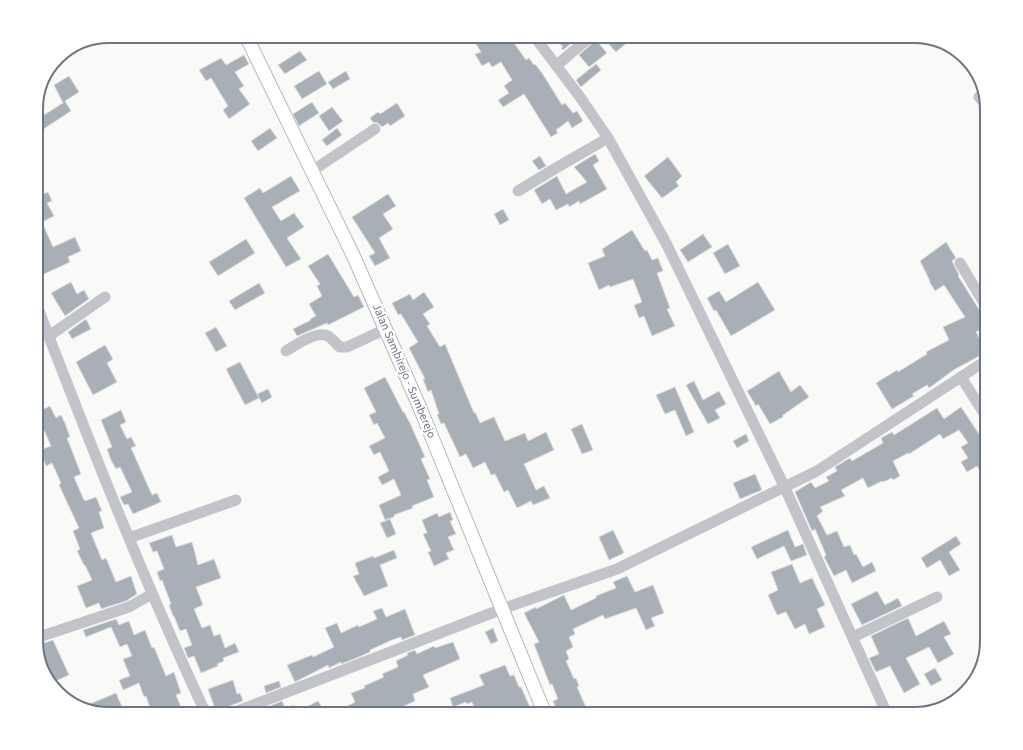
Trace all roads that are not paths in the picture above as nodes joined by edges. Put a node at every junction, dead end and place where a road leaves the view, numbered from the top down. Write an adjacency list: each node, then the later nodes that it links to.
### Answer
1 (249, 43): 7 (main road, Jalan Sambirejo - Sumberejo)
2 (540, 43): 4 (street)
3 (583, 43): 4 (street)
4 (557, 65): 6 (street)
5 (376, 129): 7 (street)
6 (608, 138): 8 (street); 19 (street)
7 (312, 171): 13 (main road, Jalan Sambirejo - Sumberejo)
8 (518, 191)
9 (960, 263): 11 (street)
10 (105, 296): 14 (street)
11 (980, 296)
12 (43, 321): 14 (street)
13 (386, 329): 15 (street); 24 (main road, Jalan Sambirejo - Sumberejo)
14 (49, 336): 21 (street)
15 (286, 351)
16 (980, 365): 17 (street)
17 (961, 377): 18 (street); 19 (street)
18 (980, 407)
19 (785, 488): 24 (street); 26 (street)
20 (236, 500): 21 (street)
21 (129, 538): 22 (street)
22 (152, 594): 25 (street); 27 (street)
23 (937, 596): 26 (street)
24 (502, 610): 28 (street); 29 (main road, Jalan Sambirejo - Sumberejo)
25 (43, 636)
26 (854, 637): 30 (street)
27 (203, 707)
28 (248, 707)
29 (542, 707)
30 (884, 707)

